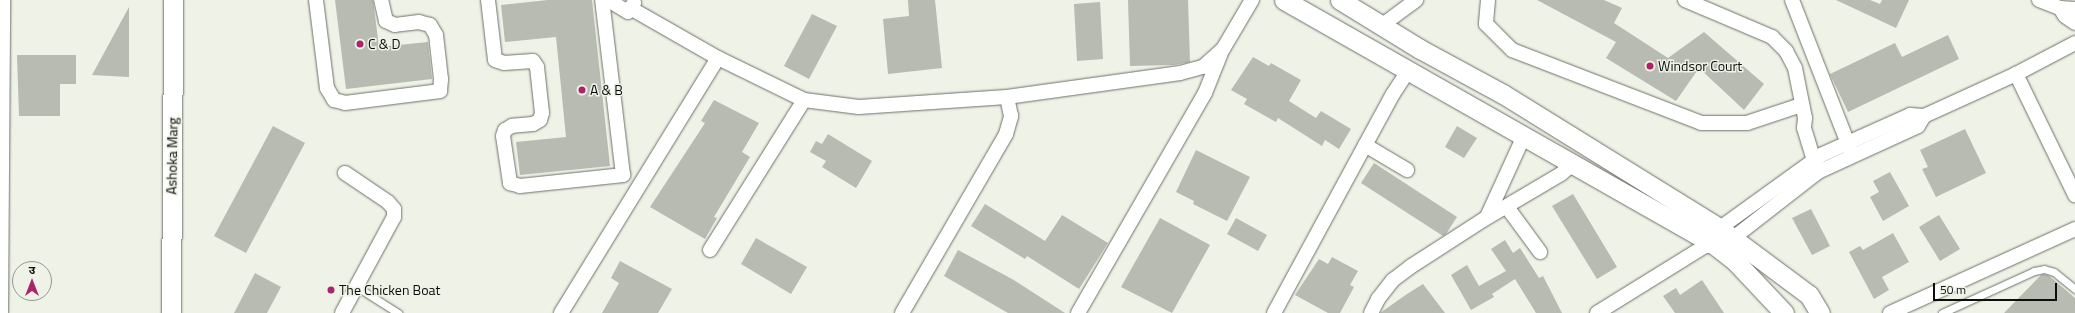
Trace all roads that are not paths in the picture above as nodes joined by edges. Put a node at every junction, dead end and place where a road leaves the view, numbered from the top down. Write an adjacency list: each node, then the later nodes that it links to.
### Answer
1 (3, 0): 19 (street)
2 (173, 0): 47 (street, Ashoka Marg)
3 (316, 0): 4 (street)
4 (381, 0)
5 (488, 0): 6 (street)
6 (602, 0)
7 (608, 0): 16 (street)
8 (1252, 0): 23 (street)
9 (1284, 0): 25 (street)
10 (1340, 0): 21 (street)
11 (1416, 0): 21 (street)
12 (1488, 0): 29 (street)
13 (1685, 0): 29 (street)
14 (1792, 0): 32 (street)
15 (2039, 0): 17 (street)
16 (630, 4): 24 (street)
17 (2060, 8): 18 (street); 20 (street)
18 (2075, 9)
19 (2, 17): 46 (street)
20 (2075, 22)
21 (1381, 26): 41 (street)
22 (2075, 43): 26 (street)
23 (1223, 49): 27 (street); 52 (street)
24 (718, 58): 28 (street); 50 (street)
25 (1408, 71): 30 (street); 31 (street)
26 (2016, 74): 32 (street); 37 (street)
27 (1007, 97): 28 (street); 51 (street)
28 (804, 100): 42 (street)
29 (1803, 111): 34 (street)
30 (1523, 138): 33 (street); 39 (street)
31 (1365, 145): 35 (street); 53 (street)
32 (1850, 148): 34 (street)
33 (1573, 164): 38 (street); 41 (street)
34 (1820, 164): 41 (street)
35 (1407, 170)
36 (345, 173): 44 (street)
37 (2075, 195)
38 (1507, 207): 39 (street); 43 (street)
39 (1488, 217): 54 (street)
40 (2075, 229): 58 (street)
41 (1715, 240): 55 (street); 56 (street); 57 (street)
42 (710, 250)
43 (1540, 252)
44 (357, 287): 48 (street); 49 (lane)
45 (2075, 289): 59 (lane)
46 (1, 313)
47 (171, 313)
48 (342, 313)
49 (398, 313)
50 (562, 313)
51 (902, 313)
52 (1078, 313)
53 (1274, 313)
54 (1370, 313)
55 (1597, 313)
56 (1784, 313)
57 (1820, 313)
58 (1890, 313)
59 (1942, 313)

